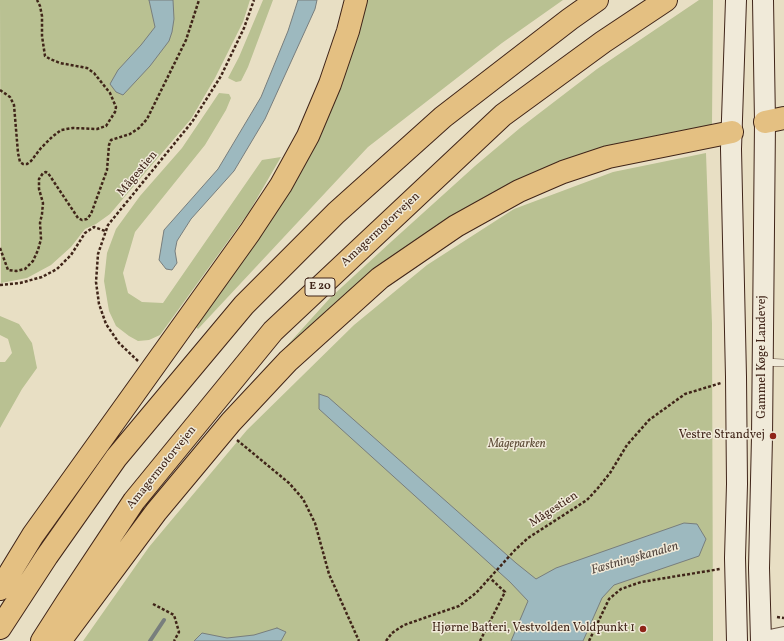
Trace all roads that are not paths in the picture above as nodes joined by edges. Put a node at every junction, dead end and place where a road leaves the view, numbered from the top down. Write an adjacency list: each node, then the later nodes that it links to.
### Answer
1 (356, 0): 10 (highway)
2 (597, 0): 11 (highway)
3 (666, 0): 14 (highway, Amagermotorvejen / E 20)
4 (763, 2): 6 (main road, Gammel Køge Landevej)
5 (736, 10): 7 (main road)
6 (774, 120): 7 (main road); 8 (main road, Gammel Køge Landevej)
7 (732, 132): 15 (highway); 16 (main road)
8 (763, 362): 9 (lane); 13 (main road, Gammel Køge Landevej)
9 (784, 363)
10 (0, 589)
11 (0, 628)
12 (784, 634): 13 (street)
13 (761, 640)
14 (42, 641)
15 (60, 641)
16 (737, 641)

